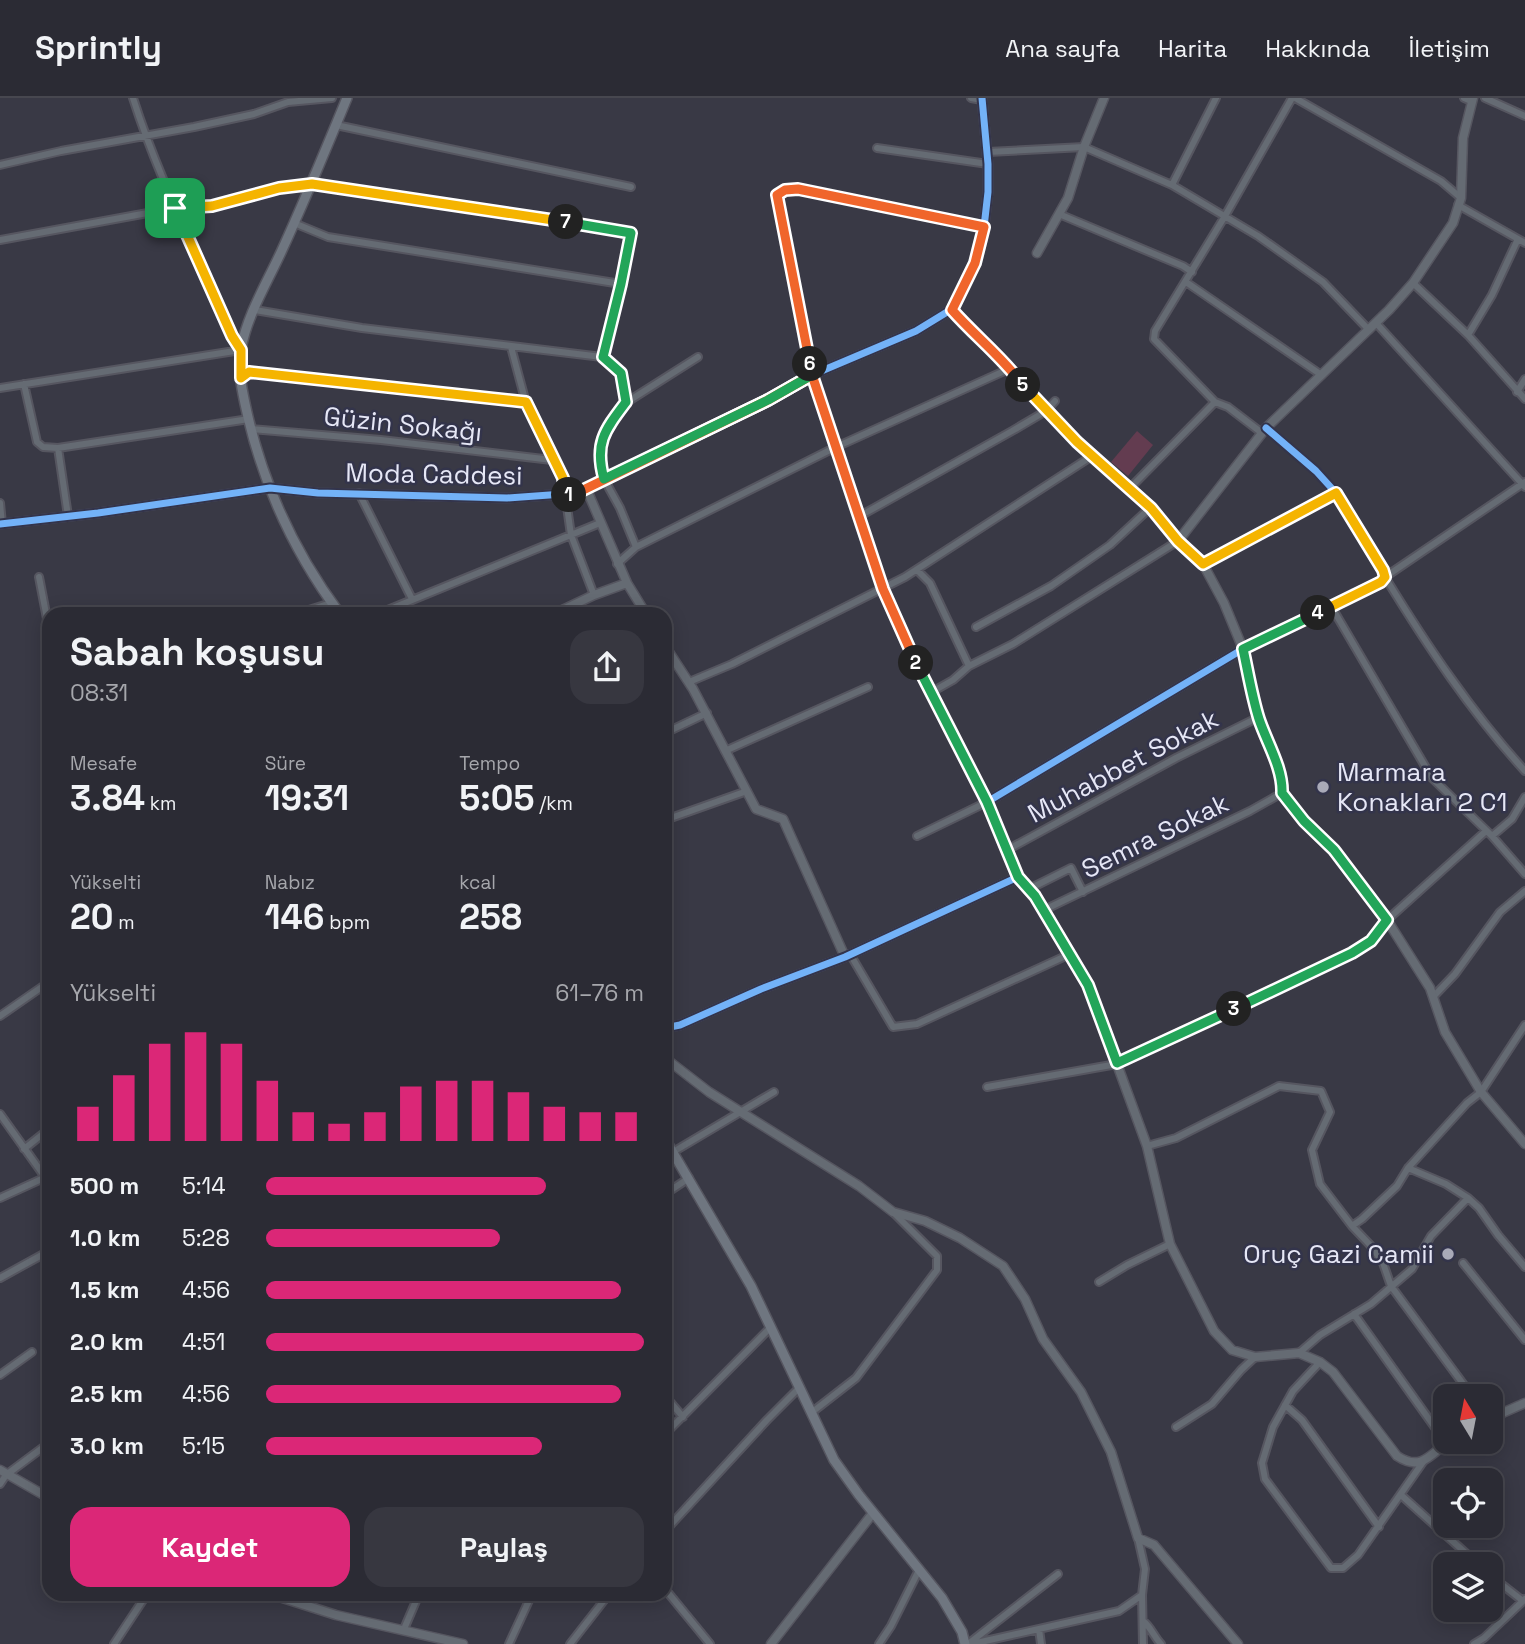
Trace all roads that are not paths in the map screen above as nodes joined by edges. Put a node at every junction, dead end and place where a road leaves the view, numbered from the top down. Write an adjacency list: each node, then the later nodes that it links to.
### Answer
1 (133, 98): 13 (street)
2 (332, 98): 13 (street)
3 (347, 98): 12 (main road)
4 (971, 98): 9 (street)
5 (1104, 98): 14 (street)
6 (1216, 98): 20 (street)
7 (1293, 98): 22 (street); 25 (street)
8 (1485, 98): 11 (street)
9 (982, 99): 16 (street)
10 (1469, 99): 22 (street)
11 (1525, 116)
12 (336, 125): 19 (main road); 21 (street)
13 (145, 137): 18 (street); 23 (street)
14 (1084, 147): 16 (street); 20 (street); 24 (street)
15 (877, 148): 17 (street)
16 (988, 152): 17 (street)
17 (988, 164): 27 (street)
18 (0, 165)
19 (312, 184): 23 (street); 26 (main road); 33 (street)
20 (1172, 185): 25 (street)
21 (631, 187)
22 (1460, 201): 29 (street); 34 (street)
23 (175, 208): 28 (street); 41 (street)
24 (1059, 215): 30 (street); 31 (street)
25 (1225, 216): 31 (street); 38 (street)
26 (294, 223): 33 (street); 35 (main road)
27 (984, 227): 36 (street); 46 (street)
28 (0, 240)
29 (1522, 241): 39 (street)
30 (1037, 253)
31 (1192, 272): 32 (street)
32 (1186, 282): 45 (street); 56 (street)
33 (621, 284): 42 (street)
34 (1413, 284): 37 (street); 39 (street)
35 (255, 310): 40 (street); 41 (main road)
36 (952, 310): 44 (street); 46 (street, Moda Caddesi)
37 (1376, 323): 38 (street); 65 (street)
38 (1368, 330): 45 (street)
39 (1468, 335): 51 (street)
40 (511, 347): 42 (street); 54 (street)
41 (241, 350): 47 (main road); 49 (street)
42 (603, 357): 55 (street)
43 (698, 357): 55 (street)
44 (1010, 368): 57 (street); 60 (street)
45 (1320, 374): 59 (street)
46 (812, 375): 60 (street); 64 (street, Moda Caddesi)
47 (241, 378): 54 (street); 58 (main road)
48 (1525, 379): 51 (street)
49 (24, 384): 50 (street); 61 (street)
50 (0, 388)
51 (1517, 392): 52 (street)
52 (1525, 399)
53 (1055, 401): 57 (street)
54 (526, 402): 63 (street)
55 (626, 402): 64 (street)
56 (1215, 402): 59 (street); 68 (street)
57 (1046, 411): 62 (street); 75 (street)
58 (250, 424): 61 (street, Güzin Sokağı); 63 (street, Güzin Sokağı); 66 (main road)
59 (1264, 430): 70 (street); 79 (street)
60 (835, 447): 75 (street); 80 (street)
61 (58, 448): 74 (street)
62 (1093, 456): 68 (street); 83 (street)
63 (552, 460): 71 (street)
64 (604, 479): 67 (street, Moda Caddesi); 80 (street)
65 (1524, 484): 85 (street)
66 (270, 488): 69 (street, Moda Caddesi); 74 (street, Moda Caddesi); 90 (main road)
67 (586, 488): 71 (street, Moda Caddesi); 76 (street)
68 (1130, 488): 73 (street)
69 (359, 493): 71 (street, Moda Caddesi); 89 (street)
70 (1336, 493): 82 (street); 85 (street)
71 (565, 495): 78 (street)
72 (0, 503): 77 (street)
73 (1151, 508): 79 (street); 98 (street)
74 (68, 516): 77 (street, Moda Caddesi)
75 (860, 516): 87 (street)
76 (600, 523): 78 (street); 81 (street)
77 (1, 524)
78 (571, 535): 88 (street); 89 (street)
79 (1178, 541): 82 (street); 101 (street)
80 (636, 547): 81 (street)
81 (617, 564): 86 (street)
82 (1203, 564): 99 (street)
83 (917, 569): 87 (street); 101 (street)
84 (39, 577): 92 (street)
85 (1385, 577): 91 (street); 109 (street)
86 (627, 583): 88 (street); 97 (street)
87 (883, 589): 102 (street); 104 (street)
88 (594, 595): 96 (street)
89 (412, 599): 95 (street)
90 (331, 603): 93 (street); 94 (main road)
91 (1331, 606): 99 (street); 115 (street)
92 (45, 607)
93 (318, 607)
94 (334, 607)
95 (393, 607)
96 (569, 607)
97 (642, 607)
98 (976, 627)
99 (1243, 649): 106 (street); 113 (street)
100 (672, 656): 102 (street)
101 (969, 666): 104 (street)
102 (689, 682): 105 (street)
103 (868, 687): 108 (street)
104 (930, 693): 113 (street)
105 (706, 713): 107 (street); 108 (street)
106 (1259, 717): 111 (street); 117 (street, Muhabbet Sokak)
107 (672, 730)
108 (725, 751): 110 (street)
109 (1525, 771)
110 (747, 791): 114 (street); 126 (street)
111 (1282, 793): 122 (street, Semra Sokak); 124 (street)
112 (1525, 797): 115 (street)
113 (987, 802): 116 (street); 117 (street)
114 (672, 818)
115 (1489, 834): 118 (street); 124 (street)
116 (916, 836)
117 (1007, 850): 119 (street)
118 (1525, 874)
119 (1018, 877): 120 (street); 126 (street)
120 (1029, 890): 122 (street); 123 (street)
121 (1525, 891): 128 (street)
122 (1083, 892): 123 (street, Semra Sokak)
123 (1044, 910): 125 (street)
124 (1387, 920): 128 (street); 132 (street)
125 (1070, 954): 126 (street); 132 (street)
126 (847, 956): 131 (street)
127 (42, 987): 129 (street)
128 (1433, 997): 135 (street)
129 (0, 1016)
130 (1525, 1025): 135 (street)
131 (672, 1027)
132 (1117, 1063): 134 (street); 143 (street)
133 (672, 1064): 137 (street)
134 (987, 1087)
135 (1481, 1091): 142 (street); 146 (street)
136 (774, 1092): 137 (street)
137 (739, 1111): 145 (street); 153 (street)
138 (0, 1114): 139 (street)
139 (9, 1127): 140 (street); 144 (street)
140 (0, 1130)
141 (42, 1135): 144 (street)
142 (1525, 1144)
143 (1147, 1146): 154 (street); 155 (street)
144 (24, 1149): 147 (street)
145 (673, 1152): 148 (main road)
146 (1408, 1168): 152 (street); 154 (street)
147 (42, 1171)
148 (689, 1178): 150 (street); 163 (main road)
149 (42, 1179): 151 (street)
150 (672, 1189)
151 (0, 1198)
152 (1468, 1198): 158 (street); 161 (street)
153 (892, 1212): 175 (street); 191 (street)
154 (1352, 1226): 161 (street)
155 (1170, 1244): 160 (street); 167 (street)
156 (42, 1255): 159 (street)
157 (1463, 1263): 164 (street)
158 (1525, 1267)
159 (0, 1278)
160 (1099, 1282)
161 (1391, 1286): 162 (street); 170 (street)
162 (1354, 1314): 166 (street); 178 (street)
163 (771, 1327): 171 (main road); 177 (street)
164 (1525, 1340)
165 (32, 1352): 169 (street)
166 (1299, 1353): 167 (street); 168 (street)
167 (1255, 1357): 180 (street)
168 (1320, 1362): 174 (street); 183 (street)
169 (0, 1375)
170 (1463, 1384)
171 (799, 1388): 175 (main road); 189 (street)
172 (1525, 1403): 176 (street)
173 (672, 1404): 177 (street)
174 (1285, 1405): 190 (street); 190 (street)
175 (811, 1413): 188 (main road)
176 (1503, 1413)
177 (683, 1417): 179 (street)
178 (1433, 1424)
179 (672, 1427)
180 (1177, 1427)
181 (42, 1447): 184 (street)
182 (1433, 1454): 183 (street)
183 (1423, 1462): 187 (street)
184 (3, 1472): 185 (street); 186 (street)
185 (0, 1484)
186 (42, 1494)
187 (1401, 1495): 190 (street); 192 (street)
188 (873, 1513): 193 (main road); 212 (street)
189 (672, 1523)
190 (1379, 1527)
191 (1138, 1538): 196 (street); 218 (street)
192 (1465, 1552)
193 (919, 1570): 213 (street); 214 (main road)
194 (1058, 1574): 214 (street)
195 (1503, 1585): 198 (street)
196 (1142, 1595): 204 (street); 206 (street)
197 (672, 1598): 211 (street)
198 (1524, 1600): 219 (street)
199 (142, 1601): 207 (street)
200 (292, 1601): 205 (street)
201 (416, 1601): 205 (street)
202 (529, 1601): 209 (street)
203 (604, 1601): 210 (street)
204 (1143, 1621): 216 (street); 217 (street)
205 (404, 1629): 208 (street)
206 (1039, 1629): 214 (street); 215 (street)
207 (114, 1644)
208 (463, 1644)
209 (509, 1644)
210 (570, 1644)
211 (710, 1644)
212 (771, 1644)
213 (879, 1644)
214 (969, 1644)
215 (1041, 1644)
216 (1143, 1644)
217 (1161, 1644)
218 (1238, 1644)
219 (1474, 1644)

